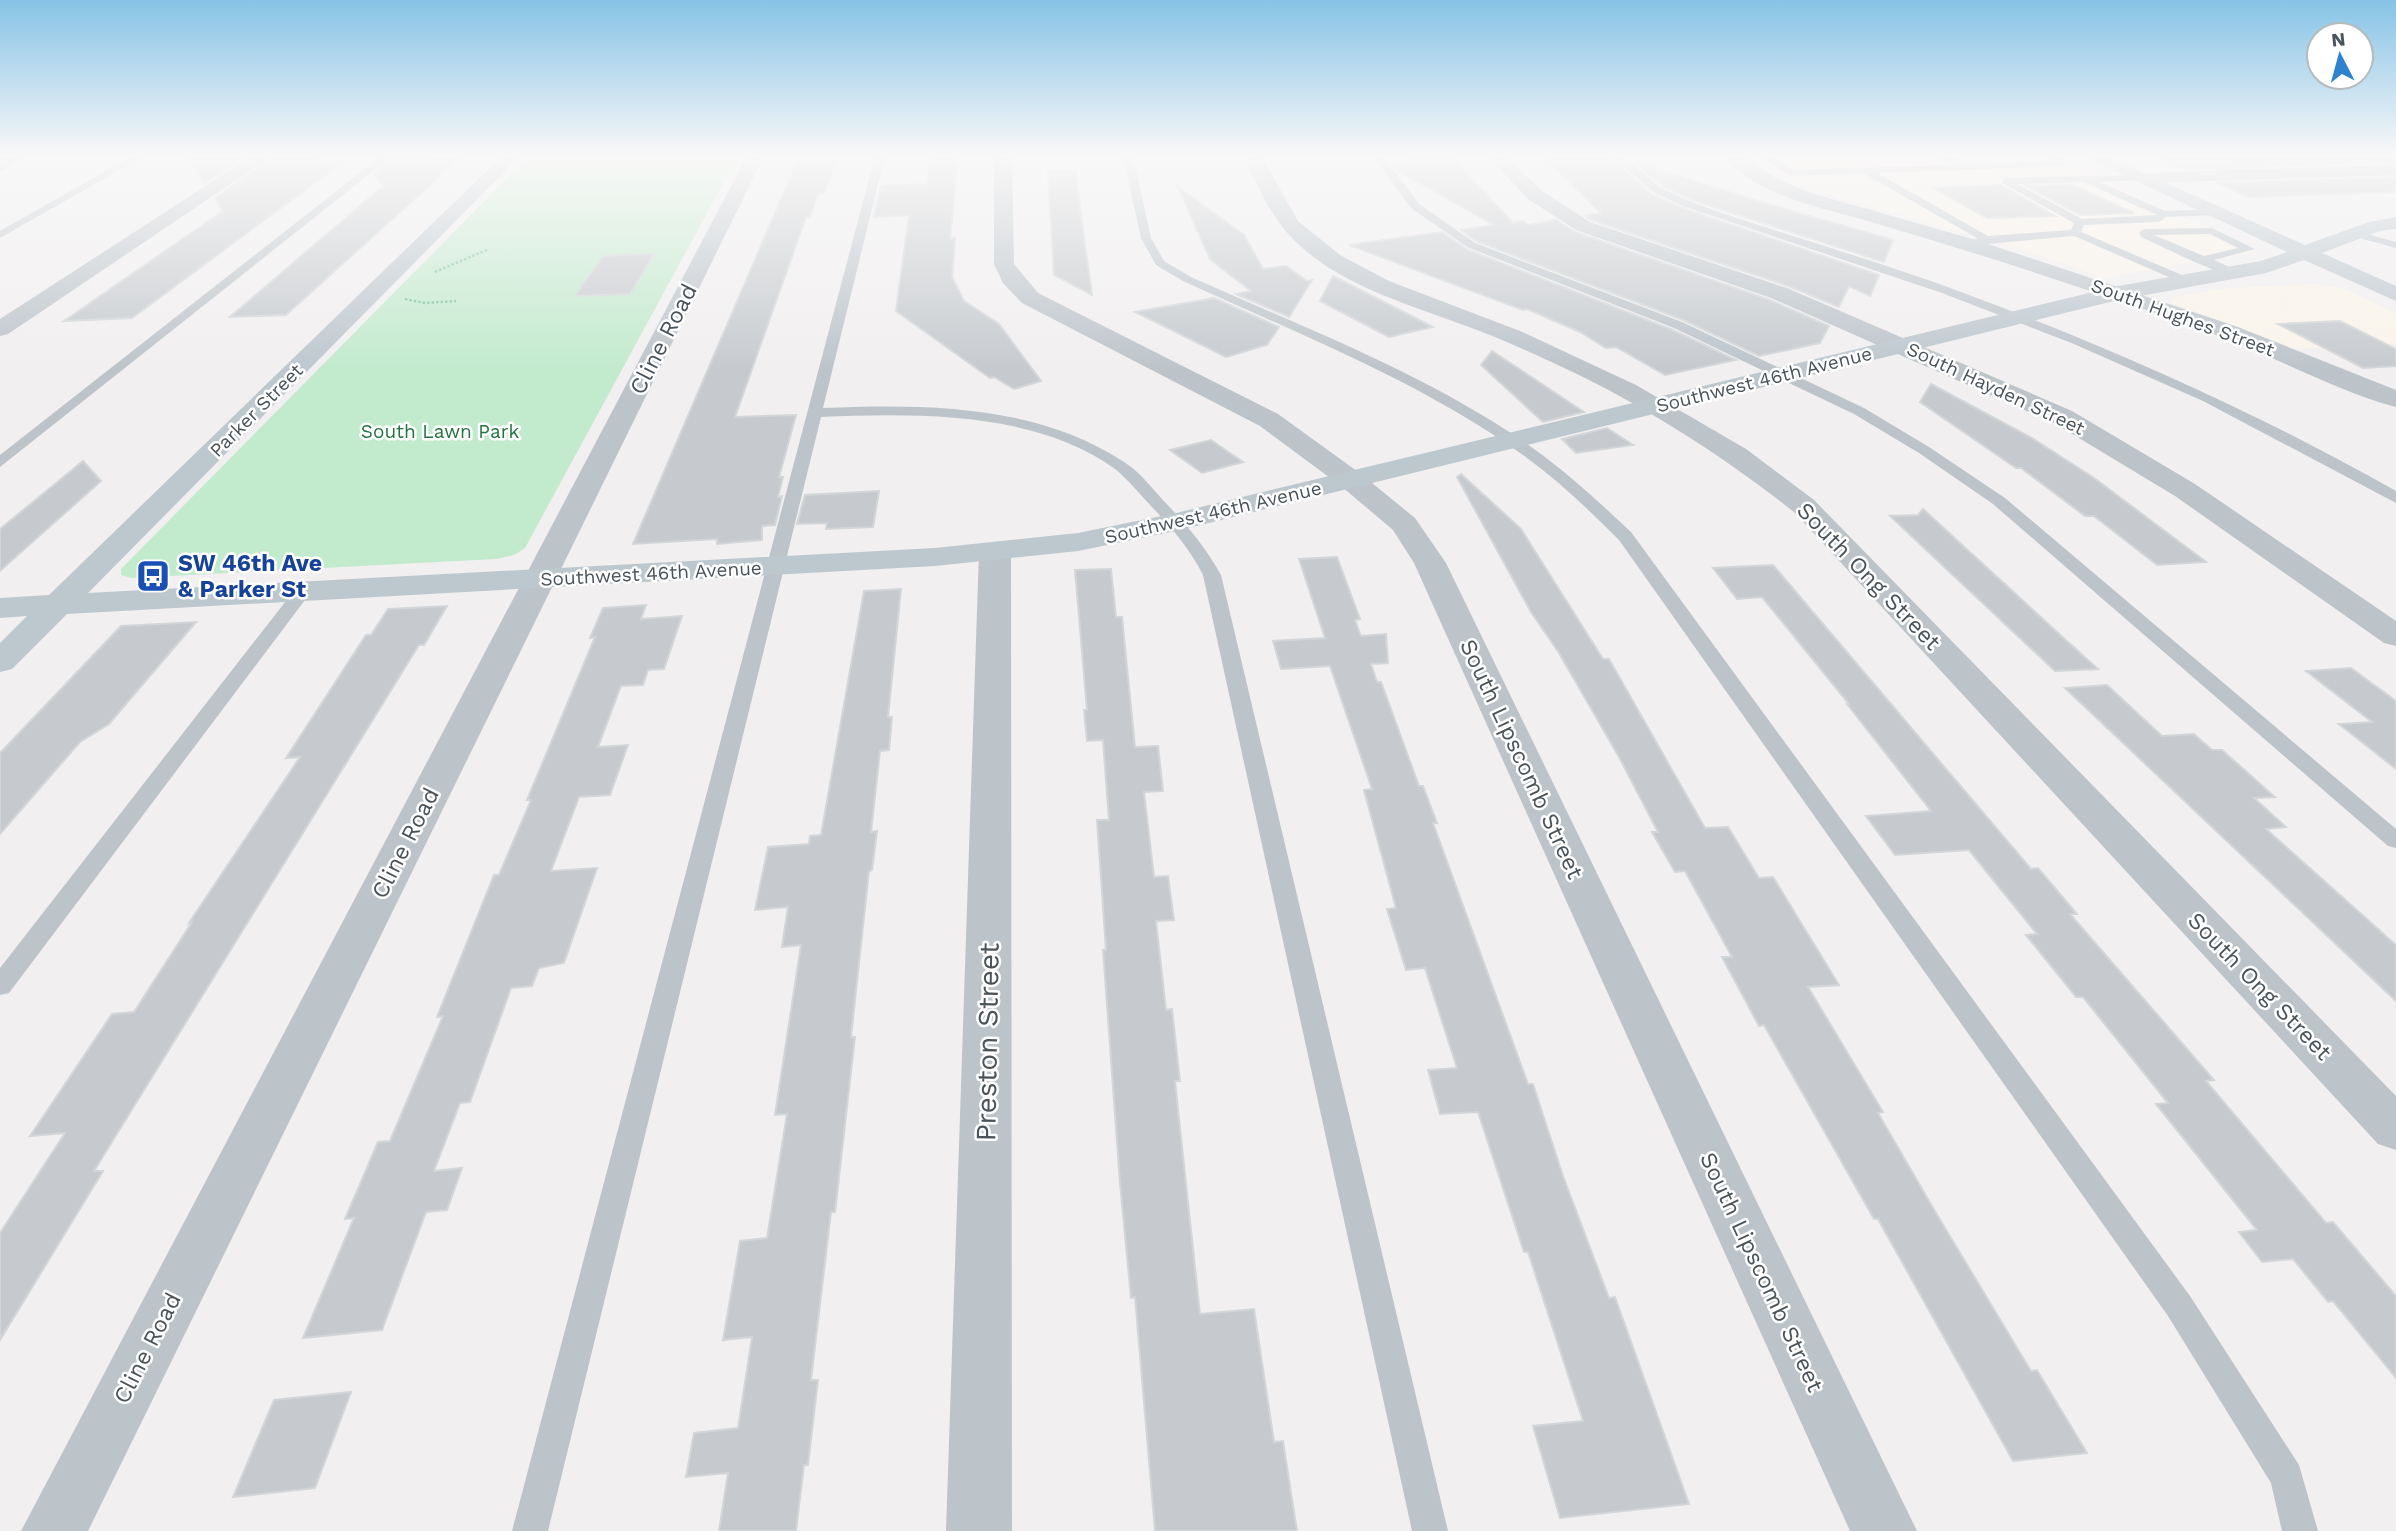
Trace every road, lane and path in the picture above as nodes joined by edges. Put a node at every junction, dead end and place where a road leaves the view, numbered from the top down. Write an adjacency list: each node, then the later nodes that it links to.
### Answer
1 (155, 227): 33 (street)
2 (296, 227): 40 (lane)
3 (440, 227): 48 (main road, Parker Street)
4 (720, 227): 46 (street, Cline Road)
5 (862, 227): 38 (lane)
6 (1004, 227): 41 (street, South Lipscomb Street)
7 (1144, 227): 39 (lane)
8 (1293, 227): 37 (street, South Ong Street)
9 (1446, 227): 35 (lane)
10 (1587, 227): 34 (street, South Hayden Street)
11 (1756, 227): 32 (lane)
12 (1924, 227): 21 (street, South Hughes Street)
13 (1961, 227): 21 (lane)
14 (2075, 227): 21 (lane)
15 (2079, 227): 26 (lane)
16 (2207, 227): 26 (lane)
17 (2226, 227): 24 (lane)
18 (2241, 227): 25 (main road)
19 (2376, 227): 20 (main road, Southwest 46th Avenue)
20 (2356, 234): 22 (lane); 25 (main road, Southwest 46th Avenue)
21 (1977, 241): 28 (street, South Hughes Street)
22 (2396, 245)
23 (489, 250): 27 (path)
24 (2238, 263): 25 (main road, Southwest 46th Avenue); 26 (main road, Southwest 46th Avenue)
25 (2295, 268): 28 (main road); 29 (main road)
26 (2193, 270): 28 (main road, Southwest 46th Avenue)
27 (430, 273)
28 (2129, 291): 32 (main road, Southwest 46th Avenue); 36 (street, South Hughes Street)
29 (2396, 294)
30 (402, 298): 31 (path)
31 (456, 301)
32 (2018, 317): 34 (main road, Southwest 46th Avenue); 42 (lane)
33 (0, 329)
34 (1904, 345): 35 (main road, Southwest 46th Avenue); 50 (street, South Hayden Street)
35 (1786, 374): 37 (main road, Southwest 46th Avenue); 52 (lane)
36 (2396, 399)
37 (1656, 406): 39 (main road, Southwest 46th Avenue); 54 (street, South Ong Street)
38 (816, 413): 43 (lane); 45 (lane)
39 (1513, 440): 41 (main road, Southwest 46th Avenue); 60 (lane)
40 (0, 461)
41 (1352, 480): 43 (main road, Southwest 46th Avenue); 59 (street, South Lipscomb Street)
42 (2396, 498)
43 (1176, 522): 44 (main road, Southwest 46th Avenue); 58 (lane)
44 (995, 552): 45 (main road, Southwest 46th Avenue); 57 (street, Preston Street)
45 (777, 566): 46 (main road, Southwest 46th Avenue); 56 (lane)
46 (540, 579): 47 (main road, Southwest 46th Avenue); 55 (street, Cline Road)
47 (303, 592): 48 (main road, Southwest 46th Avenue); 53 (lane)
48 (59, 605): 49 (main road, Southwest 46th Avenue); 51 (main road, Parker Street)
49 (0, 608)
50 (2396, 636)
51 (0, 662)
52 (2396, 841)
53 (0, 986)
54 (2396, 1129)
55 (54, 1531)
56 (530, 1531)
57 (979, 1531)
58 (1430, 1531)
59 (1884, 1531)
60 (2300, 1531)

